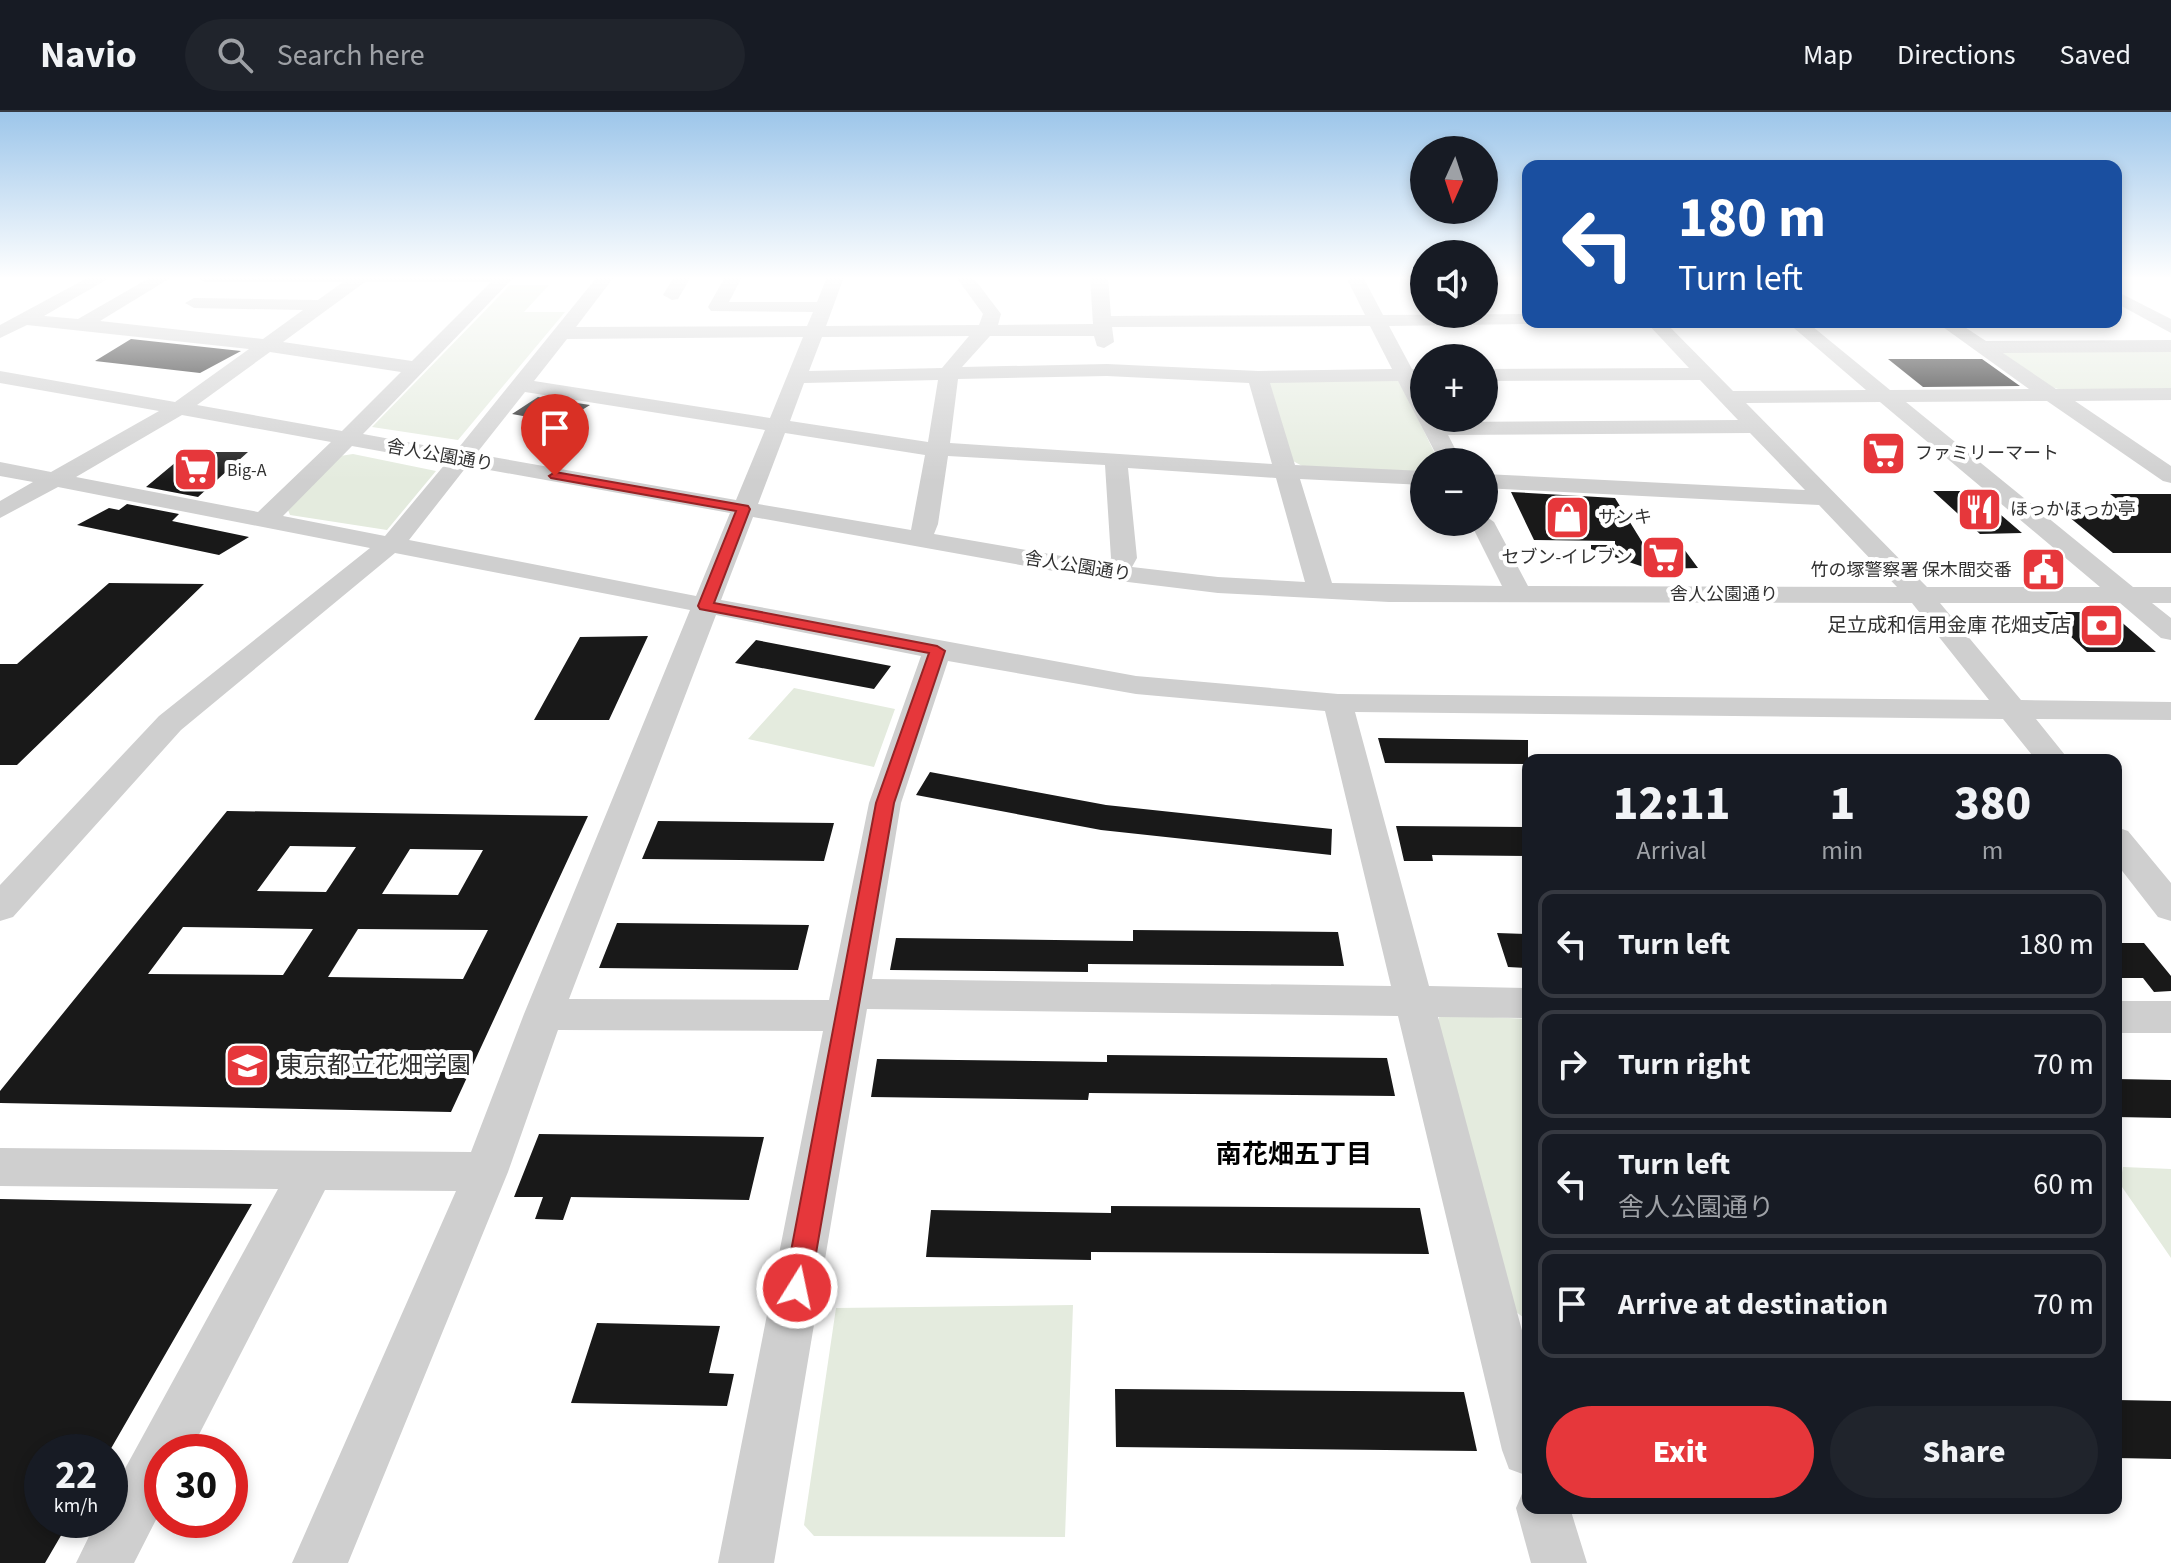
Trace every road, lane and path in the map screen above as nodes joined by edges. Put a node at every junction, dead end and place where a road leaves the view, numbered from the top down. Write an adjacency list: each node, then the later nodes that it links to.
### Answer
1 (254, 345): 11 (street)
2 (440, 345): 14 (street)
3 (552, 345): 24 (street)
4 (809, 345): 22 (street)
5 (970, 345): 18 (street)
6 (1105, 345): 16 (street)
7 (1394, 345): 15 (street)
8 (1677, 345): 17 (street)
9 (1824, 345): 27 (street)
10 (1978, 345): 13 (street)
11 (265, 346): 14 (street); 29 (street)
12 (2171, 346): 13 (street)
13 (1981, 347): 26 (street)
14 (417, 368): 33 (street)
15 (1410, 369)
16 (1107, 370): 18 (street); 23 (street)
17 (1705, 374): 19 (street); 28 (street)
18 (949, 375): 22 (street); 34 (street)
19 (1498, 375)
20 (1410, 376): 23 (street)
21 (0, 377): 29 (street, 舎人公園通り)
22 (796, 377): 31 (street)
23 (1258, 377): 40 (street)
24 (522, 385): 31 (street); 35 (street)
25 (2171, 394): 26 (street)
26 (2051, 395): 27 (street); 38 (street)
27 (1886, 396): 28 (street); 56 (street)
28 (1729, 397): 32 (street)
29 (178, 409): 33 (street, 舎人公園通り); 43 (street)
30 (1498, 420): 32 (street)
31 (777, 425): 34 (street); 46 (street)
32 (1757, 426): 45 (street)
33 (346, 439): 35 (street, 舎人公園通り); 48 (street)
34 (937, 450): 36 (street); 50 (street)
35 (461, 459): 46 (street, 舎人公園通り); 51 (street)
36 (1116, 459): 40 (street); 52 (street)
37 (2171, 459): 38 (street)
38 (2147, 460): 41 (street)
39 (0, 469): 43 (street)
40 (1286, 472): 42 (street); 53 (street)
41 (2171, 476)
42 (1410, 477)
43 (56, 480): 47 (street); 48 (street)
44 (1498, 482): 45 (street)
45 (1828, 498): 55 (street)
46 (744, 509): 50 (street, 舎人公園通り); 58 (street)
47 (0, 511)
48 (261, 520): 51 (street)
49 (1489, 536): 54 (street)
50 (919, 540): 52 (street, 舎人公園通り)
51 (387, 545): 58 (street); 66 (street)
52 (1116, 573): 53 (street, 舎人公園通り)
53 (1321, 592): 54 (street, 舎人公園通り)
54 (1519, 594): 55 (street, 舎人公園通り)
55 (1919, 594): 56 (street, 舎人公園通り); 62 (street)
56 (2125, 594): 57 (street, 舎人公園通り); 59 (street)
57 (2171, 595)
58 (705, 606): 60 (street); 71 (street)
59 (2171, 632)
60 (937, 651): 61 (street); 70 (street)
61 (1338, 703): 62 (street); 68 (street)
62 (2013, 711): 63 (street); 64 (street)
63 (2171, 711)
64 (2048, 754)
65 (2122, 847): 67 (street)
66 (0, 908)
67 (2171, 908)
68 (1413, 999): 69 (street); 70 (street); 77 (street)
69 (1522, 1003)
70 (848, 1005): 71 (street); 83 (street)
71 (544, 1014): 76 (street)
72 (2122, 1017): 73 (street)
73 (2171, 1017)
74 (0, 1167): 75 (street)
75 (311, 1172): 76 (street); 78 (street)
76 (486, 1172): 82 (street)
77 (1522, 1426)
78 (172, 1434)
79 (144, 1486): 81 (street)
80 (1545, 1514): 84 (street)
81 (104, 1563)
82 (320, 1563)
83 (746, 1563)
84 (1559, 1563)

